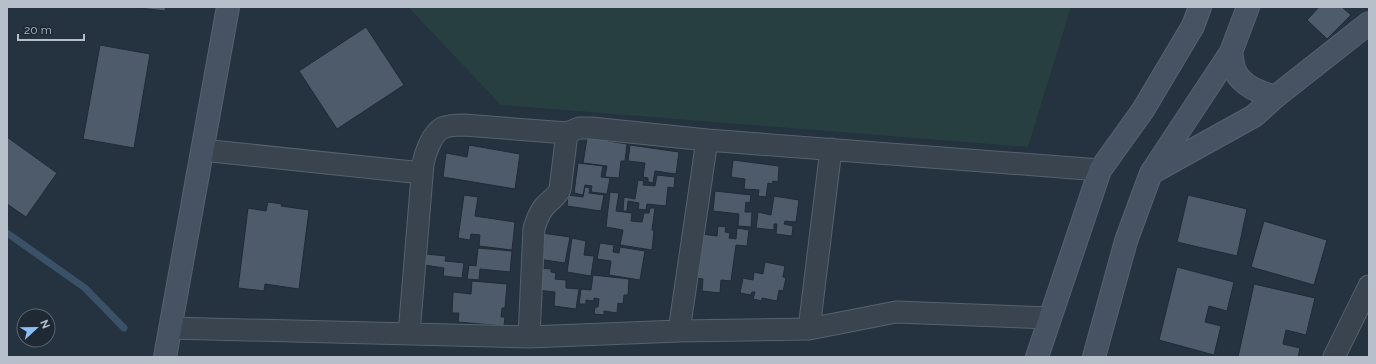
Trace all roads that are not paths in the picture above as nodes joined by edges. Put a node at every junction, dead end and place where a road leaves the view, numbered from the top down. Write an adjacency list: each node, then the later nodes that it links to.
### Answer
1 (1200, 7): 11 (main road)
2 (1248, 7): 5 (main road)
3 (229, 8): 10 (main road)
4 (1369, 23): 6 (main road)
5 (1231, 52): 6 (main road); 13 (main road)
6 (1275, 97): 13 (main road)
7 (567, 133): 8 (street); 12 (street); 20 (street)
8 (706, 140): 9 (street); 18 (street)
9 (831, 149): 11 (street); 17 (street)
10 (202, 150): 12 (street); 16 (main road)
11 (1100, 170): 15 (main road)
12 (422, 173): 19 (street)
13 (1151, 173): 23 (main road)
14 (1369, 286): 24 (street)
15 (1050, 318): 17 (street); 22 (main road)
16 (170, 328): 19 (street); 21 (main road)
17 (809, 329): 18 (street)
18 (679, 331): 20 (street)
19 (409, 334): 20 (street)
20 (529, 337)
21 (165, 357)
22 (1037, 357)
23 (1094, 357)
24 (1334, 357)

